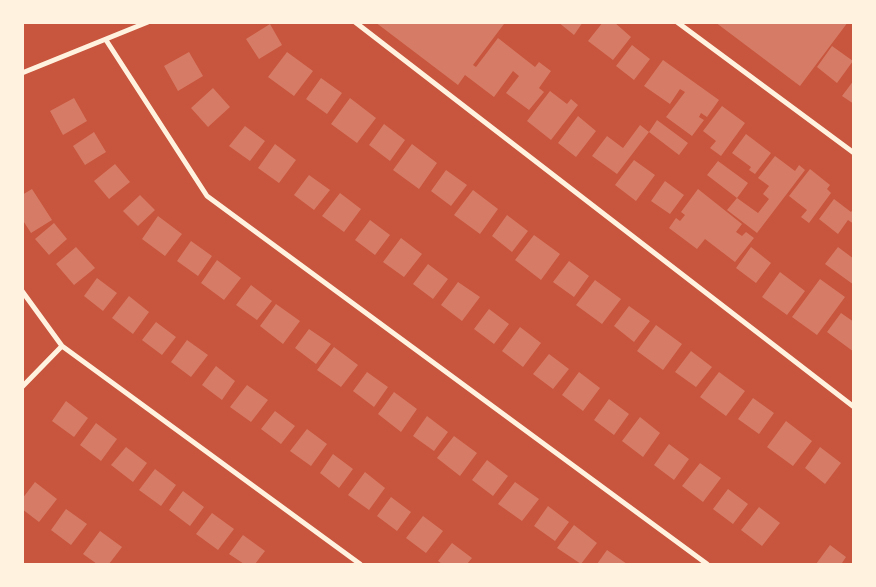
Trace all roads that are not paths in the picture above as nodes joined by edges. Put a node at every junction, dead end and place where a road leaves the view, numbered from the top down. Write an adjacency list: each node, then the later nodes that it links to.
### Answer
1 (148, 22): 4 (street)
2 (355, 22): 10 (street)
3 (677, 22): 6 (street)
4 (106, 40): 5 (street); 12 (street)
5 (22, 73)
6 (854, 153)
7 (22, 291): 8 (street)
8 (62, 346): 9 (street); 11 (street)
9 (22, 387)
10 (854, 407)
11 (360, 564)
12 (707, 564)

